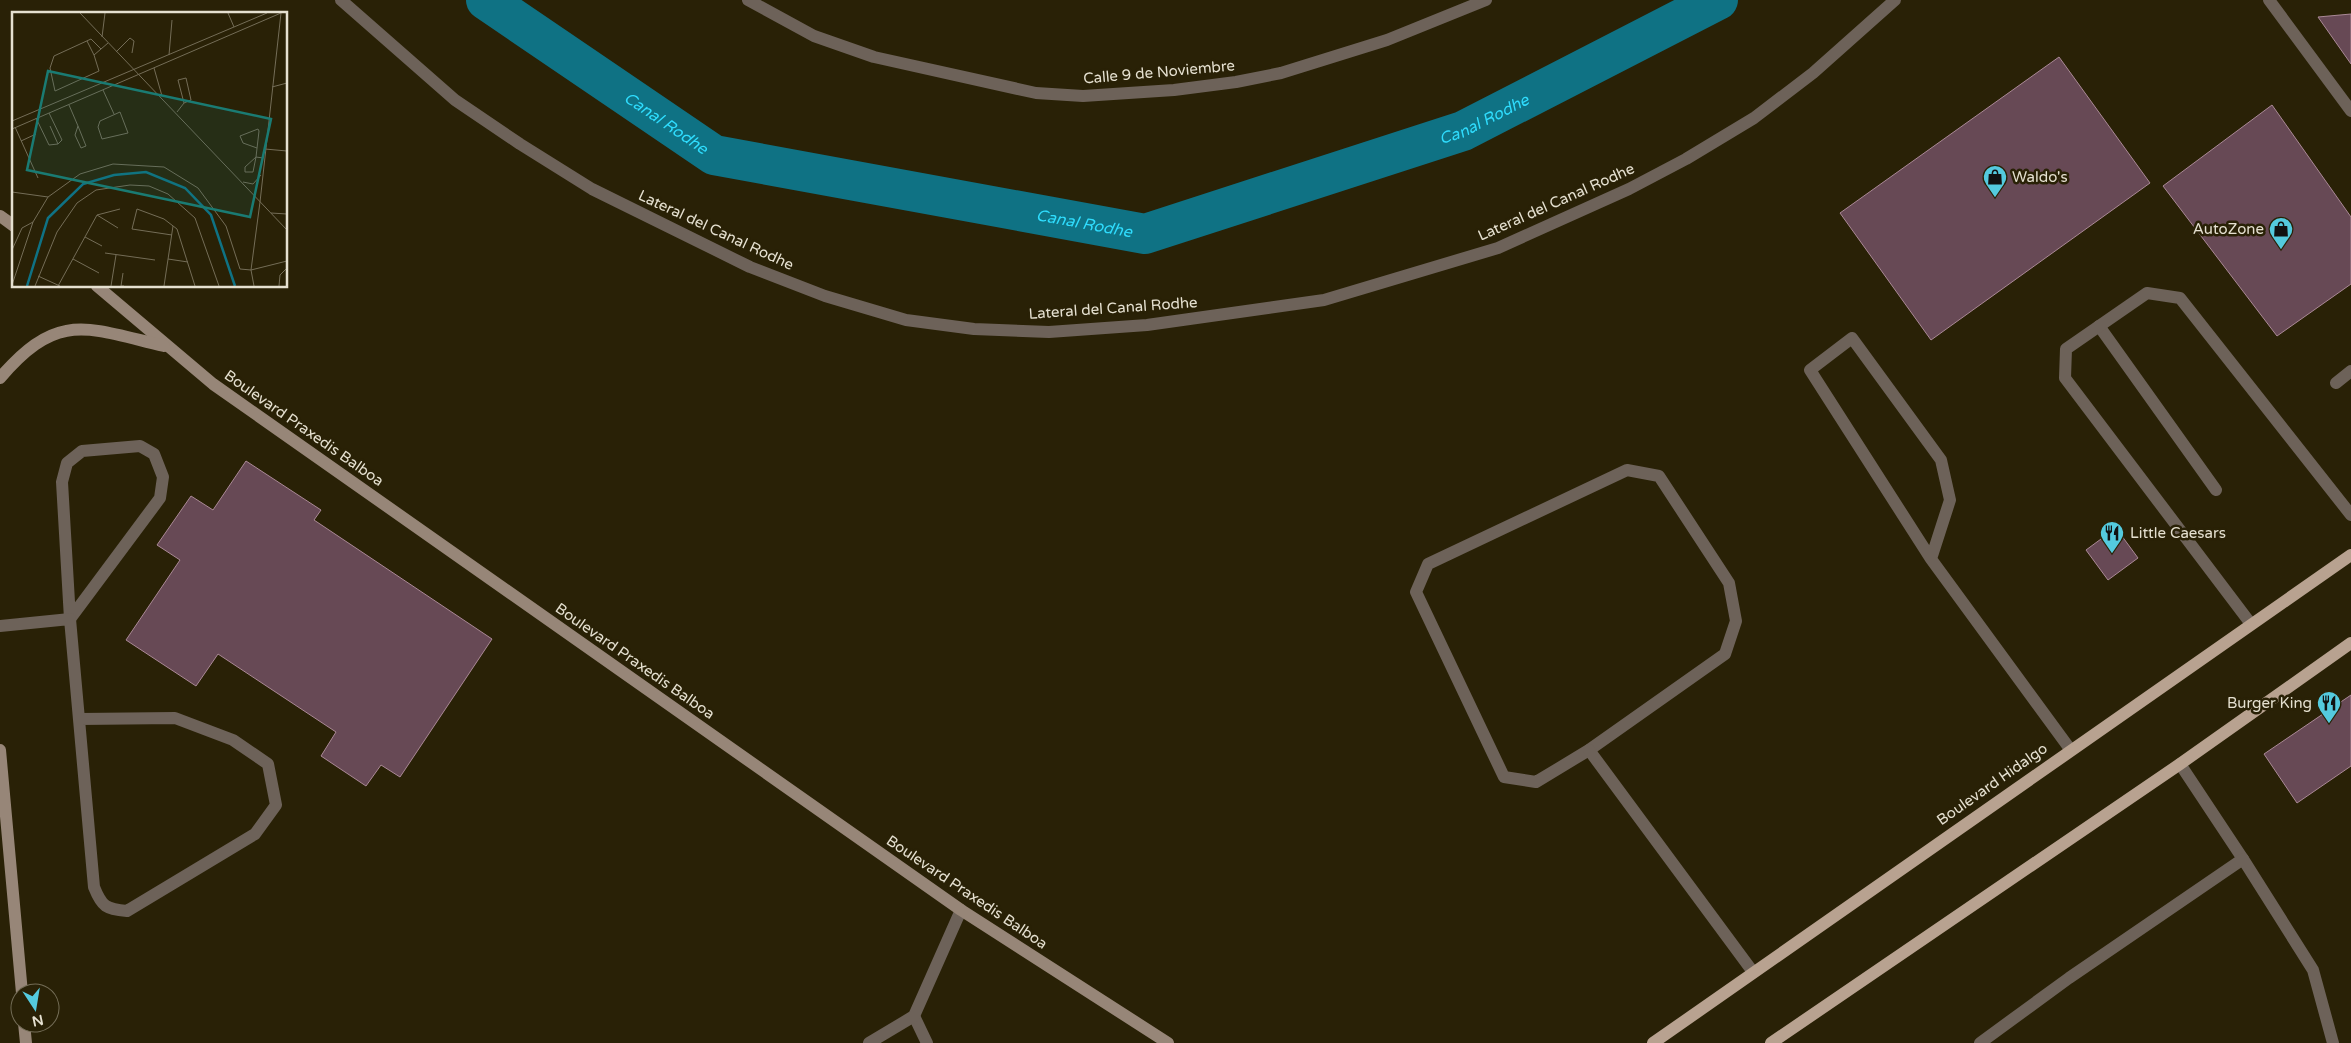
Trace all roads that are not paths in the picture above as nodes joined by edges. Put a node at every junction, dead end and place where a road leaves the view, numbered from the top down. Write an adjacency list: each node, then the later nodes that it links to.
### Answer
1 (341, 0): 4 (street, Lateral del Canal Rodhe)
2 (748, 0): 3 (street, Calle 9 de Noviembre)
3 (1486, 0)
4 (1895, 0)
5 (2269, 0): 6 (street)
6 (2351, 111)
7 (0, 216): 8 (main road)
8 (12, 225)
9 (100, 288): 11 (main road, Boulevard Praxedis Balboa)
10 (2099, 326): 15 (street); 16 (street); 20 (street)
11 (166, 347): 13 (main road); 29 (main road, Boulevard Praxedis Balboa)
12 (2351, 371): 14 (street)
13 (0, 378)
14 (2336, 383)
15 (2216, 490)
16 (2351, 515)
17 (2351, 555): 20 (main road, Boulevard Hidalgo)
18 (1931, 559): 18 (street); 24 (street)
19 (70, 619): 19 (street); 21 (street); 23 (street)
20 (2251, 624): 24 (main road, Boulevard Hidalgo)
21 (0, 626)
22 (2351, 643): 27 (main road)
23 (80, 719): 23 (street)
24 (2070, 749): 30 (main road, Boulevard Hidalgo)
25 (0, 750): 31 (main road)
26 (1589, 750): 26 (street); 30 (street)
27 (2180, 764): 28 (street); 38 (main road)
28 (2243, 859): 39 (street); 40 (street)
29 (961, 910): 32 (street); 33 (main road, Boulevard Praxedis Balboa)
30 (1754, 972): 37 (main road, Boulevard Hidalgo)
31 (21, 983)
32 (914, 1016): 34 (street); 35 (street)
33 (1154, 1038): 36 (main road, Boulevard Praxedis Balboa)
34 (869, 1043)
35 (927, 1043)
36 (1168, 1043)
37 (1653, 1043)
38 (1771, 1043)
39 (1980, 1043)
40 (2334, 1043)

